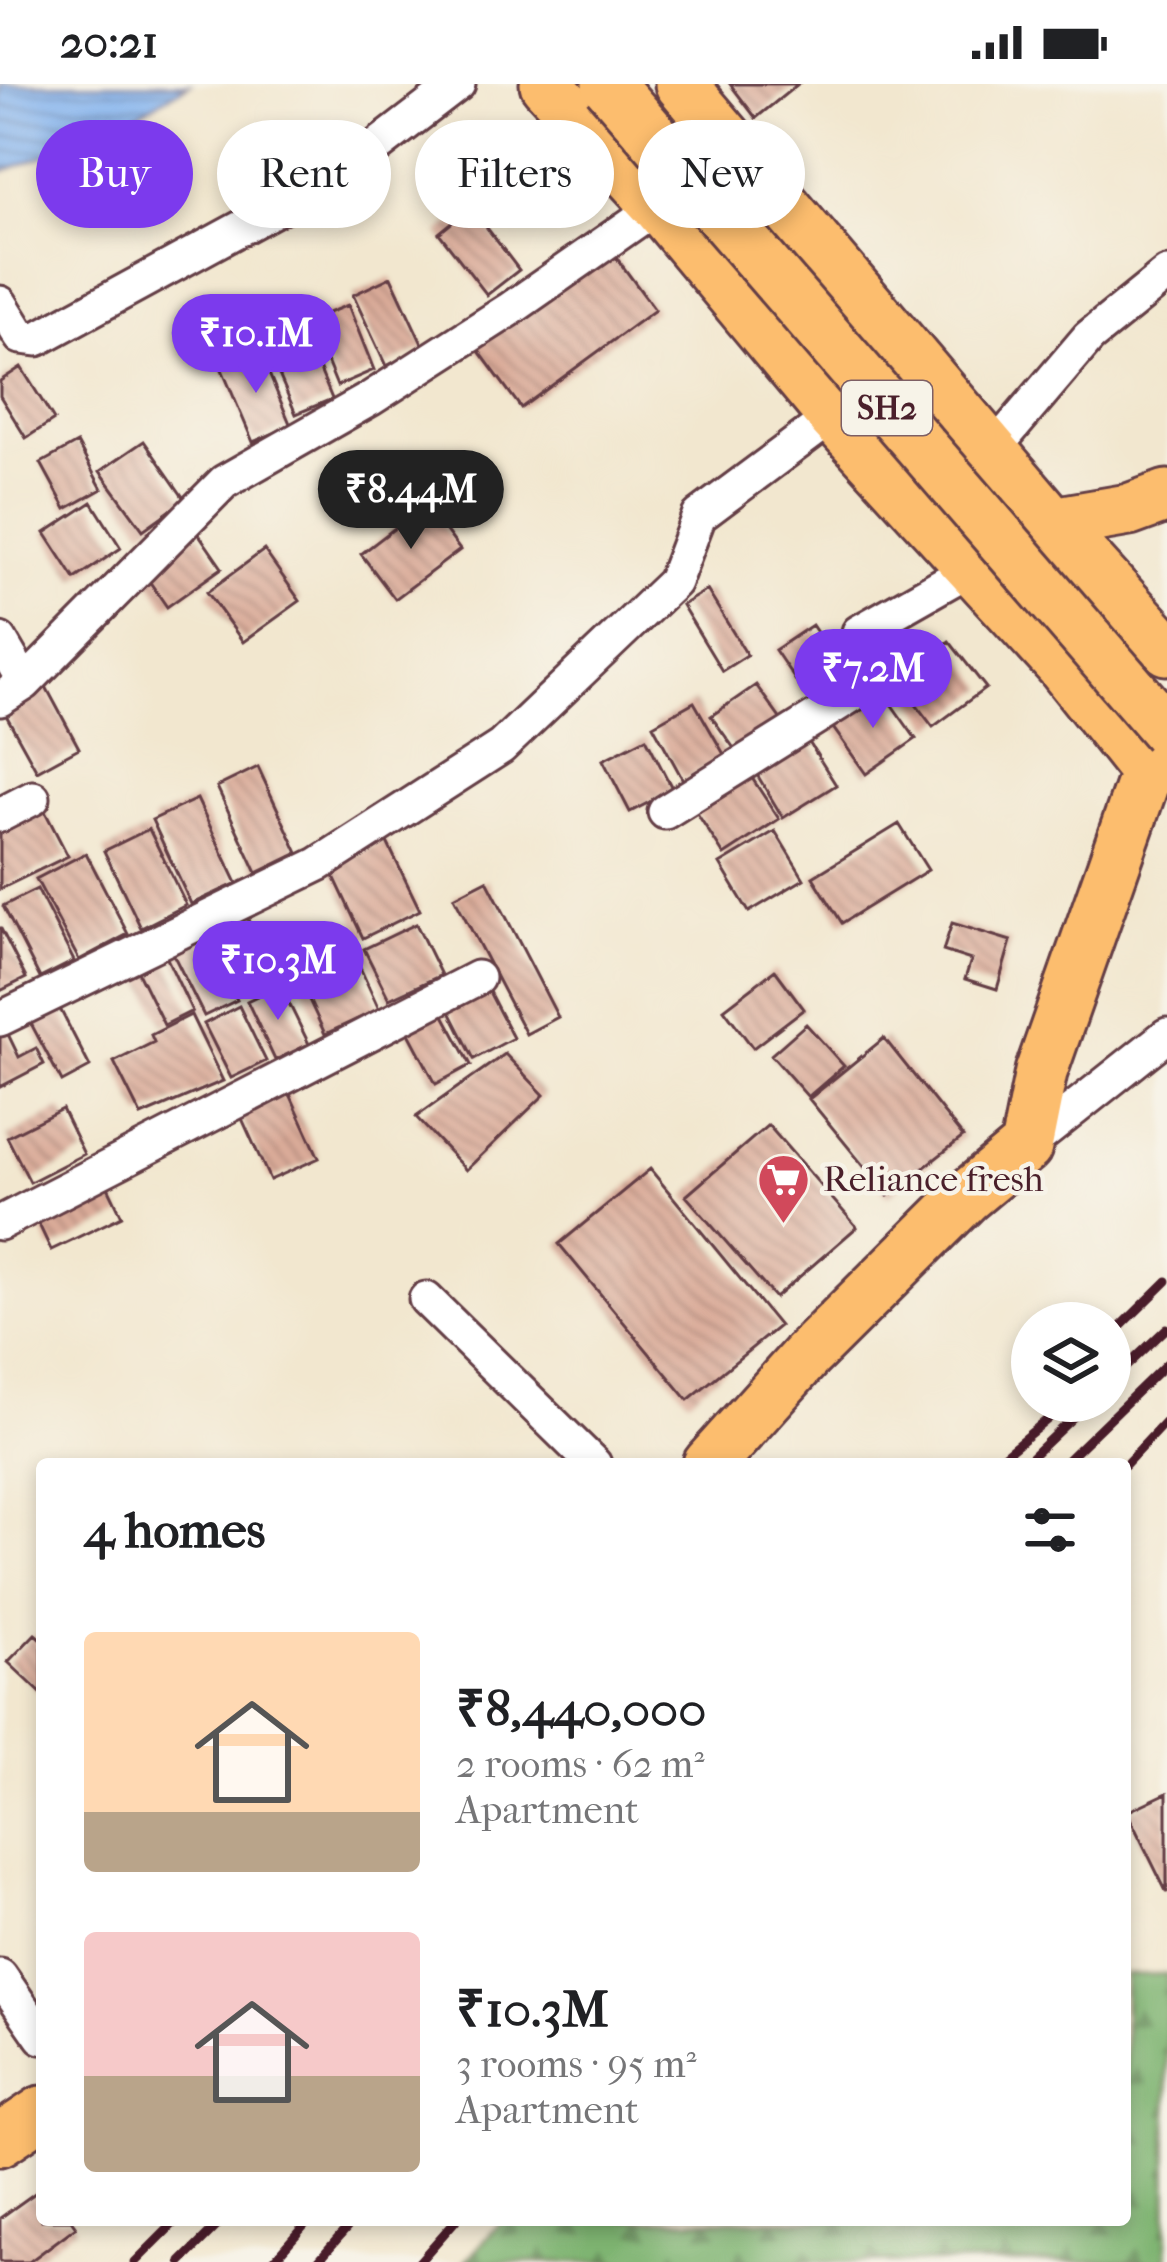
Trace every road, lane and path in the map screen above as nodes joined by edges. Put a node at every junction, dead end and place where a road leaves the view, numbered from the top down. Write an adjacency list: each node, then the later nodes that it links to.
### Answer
1 (458, 84): 9 (street)
2 (546, 84): 5 (main road)
3 (608, 84): 19 (main road, SH2, bridge)
4 (681, 84): 11 (main road)
5 (638, 184)
6 (638, 220): 17 (street)
7 (676, 228): 10 (main road)
8 (1167, 274): 11 (street)
9 (0, 303)
10 (833, 416): 14 (main road); 24 (street)
11 (992, 451): 13 (main road)
12 (1167, 496): 13 (main road)
13 (1053, 523): 16 (main road)
14 (970, 569): 19 (main road); 21 (street)
15 (0, 640): 17 (street)
16 (1167, 649)
17 (12, 691)
18 (1167, 704): 19 (main road)
19 (1158, 753): 26 (main road)
20 (33, 798): 22 (street)
21 (665, 812)
22 (0, 815)
23 (477, 978): 27 (street)
24 (0, 1019)
25 (1167, 1035): 26 (street)
26 (1026, 1147): 30 (main road)
27 (0, 1222)
28 (426, 1299): 29 (street)
29 (588, 1458)
30 (714, 1458)
31 (0, 1976): 32 (street)
32 (36, 2028)
33 (36, 2116): 34 (main road)
34 (0, 2140)

